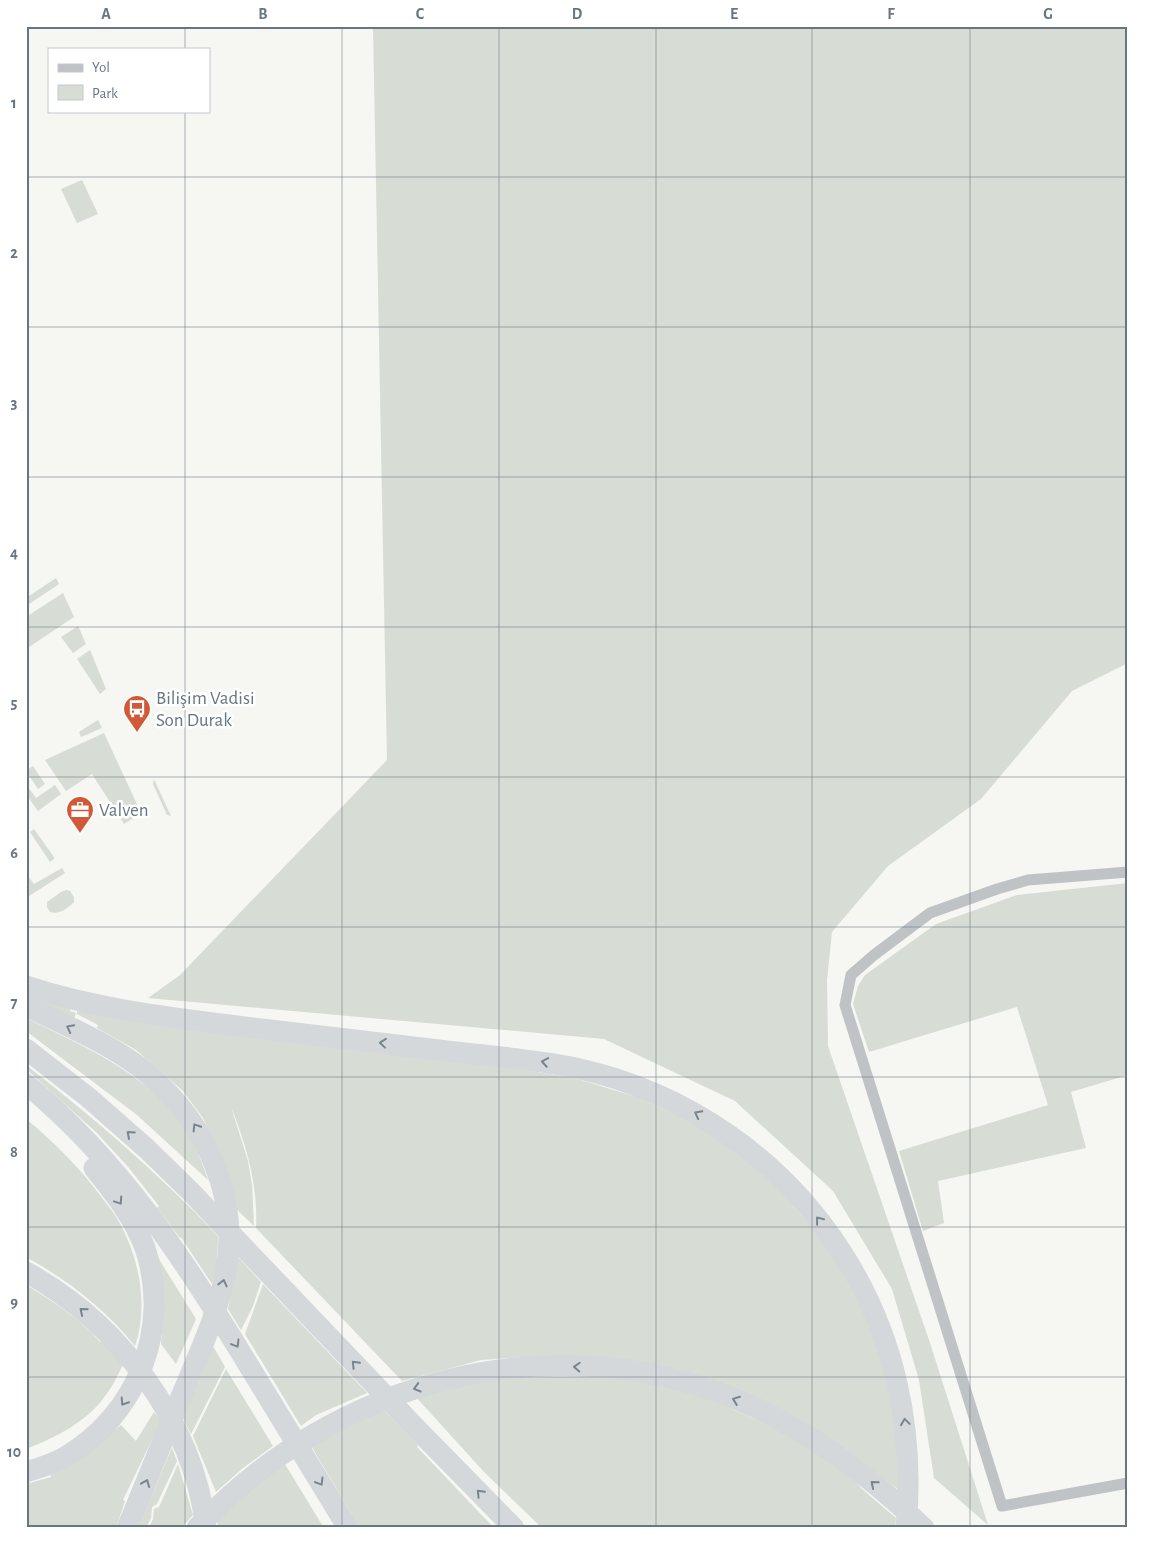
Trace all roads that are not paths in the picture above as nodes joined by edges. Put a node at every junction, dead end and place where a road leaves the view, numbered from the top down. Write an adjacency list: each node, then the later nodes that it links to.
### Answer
1 (1128, 872): 9 (street)
2 (26, 986): 15 (highway, one-way to 2)
3 (26, 1006): 10 (highway, one-way to 3)
4 (26, 1049): 14 (highway, one-way to 4)
5 (26, 1084): 13 (highway, one-way to 13)
6 (26, 1102): 8 (highway, one-way to 8)
7 (26, 1272): 12 (highway, one-way to 7)
8 (26, 1472)
9 (1128, 1483)
10 (127, 1528)
11 (197, 1528): 16 (highway, one-way to 11)
12 (206, 1528)
13 (348, 1528)
14 (514, 1528)
15 (906, 1528)
16 (924, 1528)

